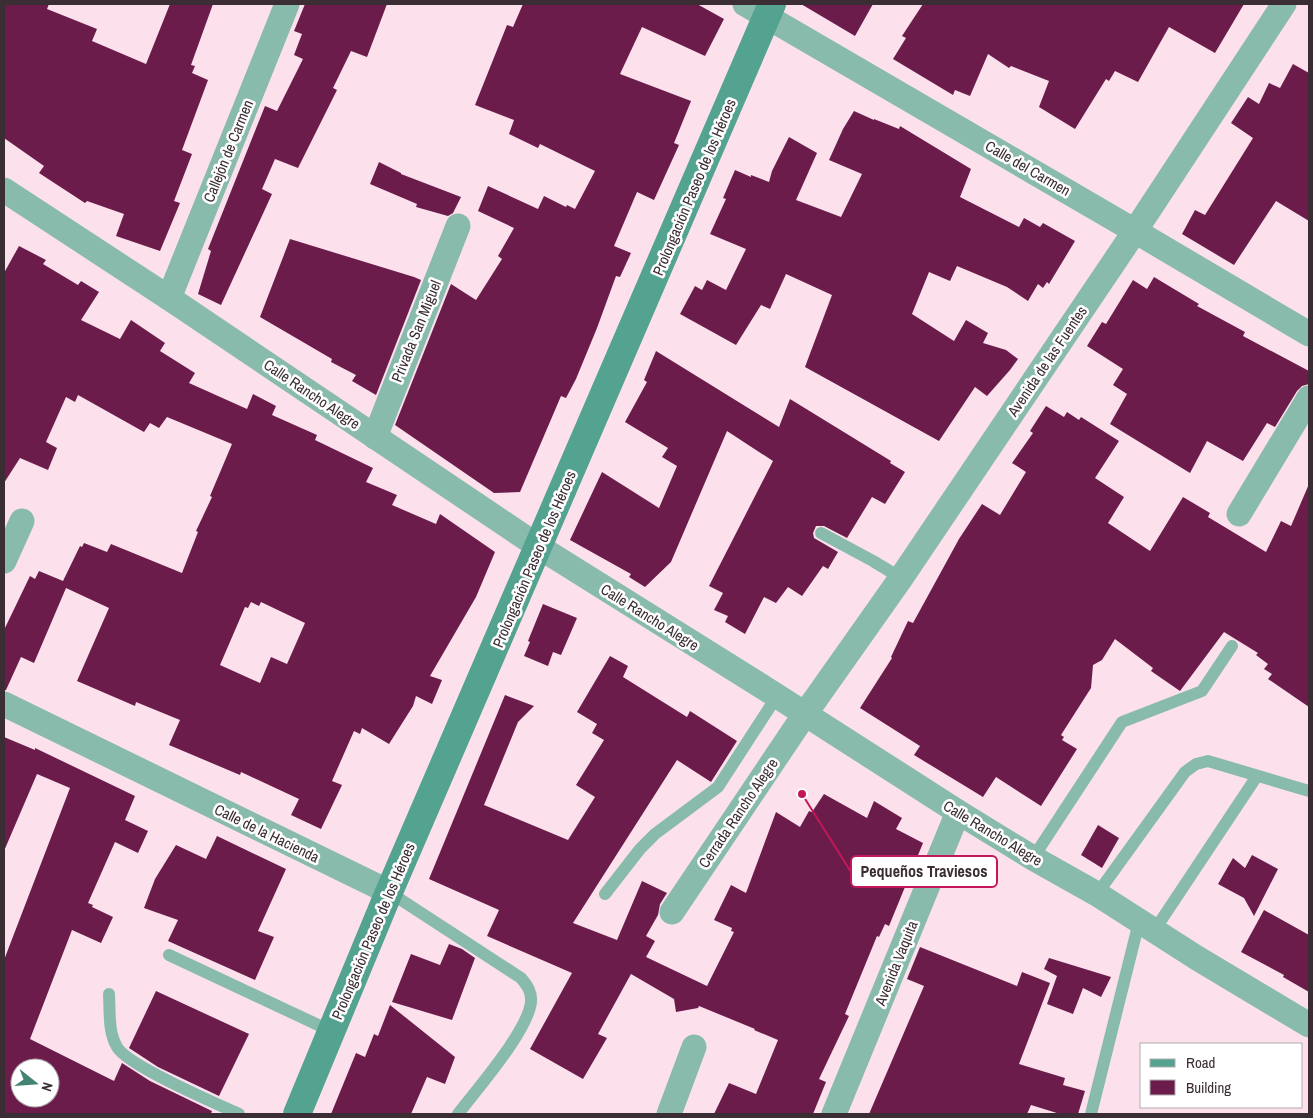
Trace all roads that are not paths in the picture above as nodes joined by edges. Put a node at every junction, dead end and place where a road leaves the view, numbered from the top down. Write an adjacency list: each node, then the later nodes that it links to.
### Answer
1 (287, 4): 7 (street, Callejón de Carmen)
2 (1284, 4): 6 (street, Avenida de las Fuentes)
3 (761, 8): 6 (street, Calle del Carmen); 14 (street, Prolongación Paseo de los Héroes)
4 (4, 190): 7 (street, Calle Rancho Alegre)
5 (458, 226): 10 (street, Privada San Miguel)
6 (1135, 230): 8 (street, Calle del Carmen); 16 (street, Avenida de las Fuentes)
7 (169, 298): 10 (street, Calle Rancho Alegre)
8 (1309, 334)
9 (1309, 398): 11 (street)
10 (374, 437): 14 (street, Calle Rancho Alegre)
11 (1239, 514)
12 (22, 520): 15 (street)
13 (821, 532): 16 (lane)
14 (539, 547): 18 (street, Calle Rancho Alegre); 25 (street, Prolongación Paseo de los Héroes)
15 (4, 561)
16 (901, 578): 20 (street, Avenida de las Fuentes)
17 (1232, 646): 24 (lane)
18 (777, 696): 20 (street, Calle Rancho Alegre); 26 (lane)
19 (4, 704): 25 (street, Calle de la Hacienda)
20 (805, 714): 23 (street, Calle Rancho Alegre); 28 (street, Cerrada Rancho Alegre)
21 (1257, 776): 22 (lane); 27 (lane); 29 (lane)
22 (1309, 791)
23 (958, 812): 24 (street, Calle Rancho Alegre); 39 (street, Avenida Vaquita)
24 (1033, 858): 27 (street, Calle Rancho Alegre)
25 (389, 892): 33 (street, Prolongación Paseo de los Héroes); 37 (lane, Calle de la Hacienda)
26 (605, 894)
27 (1097, 894): 29 (street, Calle Rancho Alegre)
28 (672, 912)
29 (1147, 927): 32 (street, Calle Rancho Alegre); 40 (lane)
30 (169, 955): 33 (lane)
31 (109, 994): 35 (lane)
32 (1309, 1025)
33 (331, 1031): 36 (street, Prolongación Paseo de los Héroes)
34 (694, 1047): 38 (street)
35 (239, 1114)
36 (297, 1114)
37 (458, 1114)
38 (669, 1114)
39 (834, 1114)
40 (1091, 1114)

